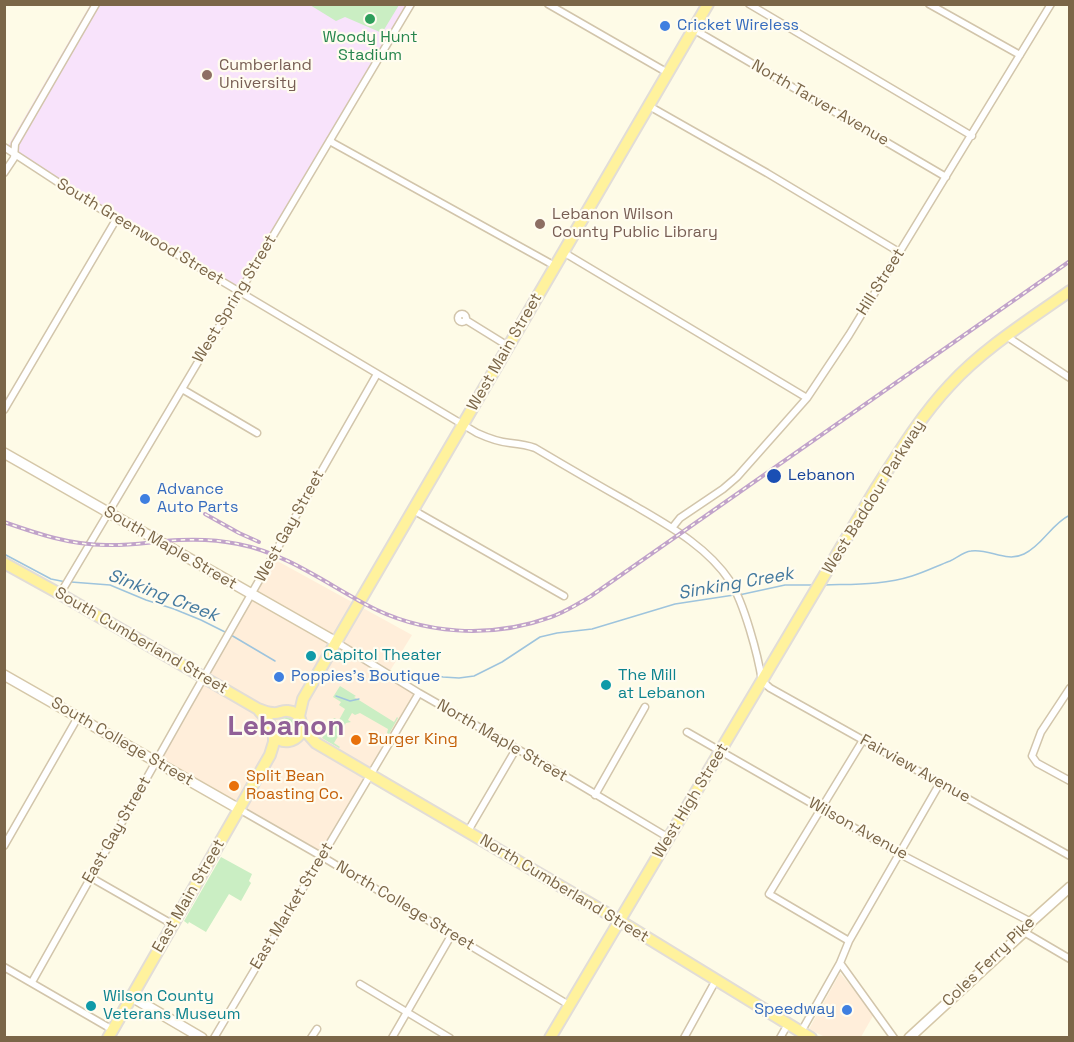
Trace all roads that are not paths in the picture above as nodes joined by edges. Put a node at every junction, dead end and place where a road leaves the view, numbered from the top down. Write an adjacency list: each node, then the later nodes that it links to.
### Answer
1 (96, 4): 15 (street)
2 (411, 4): 13 (street, West Spring Street)
3 (548, 4): 10 (street)
4 (708, 4): 8 (main road, West Main Street)
5 (749, 4): 12 (street)
6 (929, 4): 9 (street)
7 (1051, 4): 9 (street, Hill Street)
8 (693, 29): 10 (main road, West Main Street); 17 (street, North Tarver Avenue)
9 (1020, 56): 12 (street, Hill Street)
10 (668, 73): 11 (main road, West Main Street)
11 (649, 106): 19 (main road, West Main Street); 20 (street)
12 (972, 136): 17 (street, Hill Street)
13 (330, 140): 21 (street); 23 (street, West Spring Street)
14 (4, 147): 15 (street, South Greenwood Street)
15 (14, 154): 16 (street); 18 (street, South Greenwood Street)
16 (4, 173)
17 (946, 177): 20 (street, Hill Street)
18 (117, 218): 23 (street, South Greenwood Street); 31 (street)
19 (563, 252): 21 (main road, West Main Street); 30 (street)
20 (899, 252): 30 (street, Hill Street)
21 (555, 266): 26 (main road, West Main Street)
22 (1070, 291): 25 (main road, West Baddour Parkway)
23 (240, 292): 27 (street, South Greenwood Street); 29 (street, West Spring Street)
24 (466, 320): 26 (street)
25 (1005, 336): 28 (street); 45 (main road, West Baddour Parkway)
26 (508, 346): 32 (main road, West Main Street)
27 (377, 374): 32 (street, South Greenwood Street); 40 (street, West Gay Street)
28 (1070, 378)
29 (182, 388): 33 (street); 36 (street, West Spring Street)
30 (807, 398): 37 (street, Hill Street)
31 (4, 410)
32 (463, 425): 35 (main road, West Main Street); 37 (street, South Greenwood Street)
33 (257, 433)
34 (4, 453): 36 (street, South Maple Street)
35 (413, 510): 41 (street); 42 (main road, West Main Street)
36 (109, 513): 39 (street, West Spring Street); 40 (street, South Maple Street)
37 (672, 528): 45 (street, South Greenwood Street)
38 (4, 563): 39 (main road, South Cumberland Street)
39 (63, 590): 43 (main road, South Cumberland Street)
40 (251, 595): 42 (street, South Maple Street); 43 (street, West Gay Street)
41 (564, 596)
42 (336, 642): 47 (street, North Maple Street); 48 (main road, West Main Street)
43 (203, 677): 50 (main road, South Cumberland Street); 62 (street, East Gay Street)
44 (6, 680): 52 (street, South College Street)
45 (762, 681): 57 (street, Fairview Avenue); 60 (main road, West High Street)
46 (1070, 688): 64 (street)
47 (419, 693): 59 (street, North Maple Street); 63 (street, East Market Street)
48 (303, 699): 51 (main road, West Main Street); 53 (main road, West Main Street)
49 (645, 707): 66 (street)
50 (258, 709): 51 (main road, South Cumberland Street); 54 (main road)
51 (284, 712): 53 (main road); 54 (main road)
52 (78, 717): 62 (street, South College Street); 71 (street)
53 (301, 721): 56 (main road); 58 (main road, North Cumberland Street)
54 (273, 731): 56 (main road); 61 (main road, East Main Street)
55 (687, 732): 60 (street, Wilson Avenue)
56 (292, 740): 58 (main road, North Cumberland Street); 61 (main road, East Main Street)
57 (863, 740): 65 (street, Fairview Avenue); 68 (street)
58 (316, 743): 63 (main road, North Cumberland Street)
59 (516, 749): 66 (street, North Maple Street); 69 (street)
60 (720, 751): 68 (street, Wilson Avenue); 70 (main road, West High Street)
61 (270, 755): 67 (main road, East Main Street)
62 (156, 762): 67 (street, South College Street); 75 (street, East Gay Street)
63 (370, 775): 69 (main road, North Cumberland Street); 73 (street, East Market Street)
64 (1070, 781)
65 (940, 783): 72 (street); 74 (street, Fairview Avenue)
66 (595, 795): 70 (street, North Maple Street)
67 (239, 809): 73 (street, North College Street); 79 (main road, East Main Street)
68 (821, 809): 72 (street, Wilson Avenue); 82 (street)
69 (468, 831): 77 (main road, North Cumberland Street)
70 (669, 838): 77 (main road, West High Street)
71 (4, 846)
72 (900, 854): 78 (street, Wilson Avenue); 82 (street)
73 (321, 856): 81 (street, North College Street); 98 (street, East Market Street)
74 (1070, 856)
75 (90, 877): 79 (street); 87 (street, East Gay Street)
76 (1070, 887): 78 (street, Coles Ferry Pike)
77 (620, 921): 86 (main road, North Cumberland Street); 90 (main road, West High Street)
78 (1031, 922): 80 (street, Coles Ferry Pike)
79 (172, 924): 89 (main road, East Main Street)
80 (1024, 932): 83 (street); 96 (street, Coles Ferry Pike)
81 (452, 934): 90 (street, North College Street); 91 (street)
82 (849, 941): 84 (street)
83 (1070, 959)
84 (840, 963): 95 (street); 105 (street)
85 (4, 967): 87 (street)
86 (716, 980): 92 (main road, North Cumberland Street); 103 (street)
87 (32, 982): 94 (street)
88 (360, 984): 91 (street)
89 (132, 997): 94 (main road, East Main Street); 97 (street)
90 (569, 1005): 102 (main road, West High Street)
91 (407, 1012): 100 (street); 101 (street)
92 (788, 1024): 95 (main road, North Cumberland Street); 104 (street)
93 (317, 1029): 99 (street)
94 (110, 1034)
95 (806, 1035)
96 (914, 1037)
97 (202, 1038)
98 (214, 1038)
99 (311, 1038)
100 (392, 1038)
101 (450, 1038)
102 (550, 1038)
103 (684, 1038)
104 (780, 1038)
105 (894, 1038)

